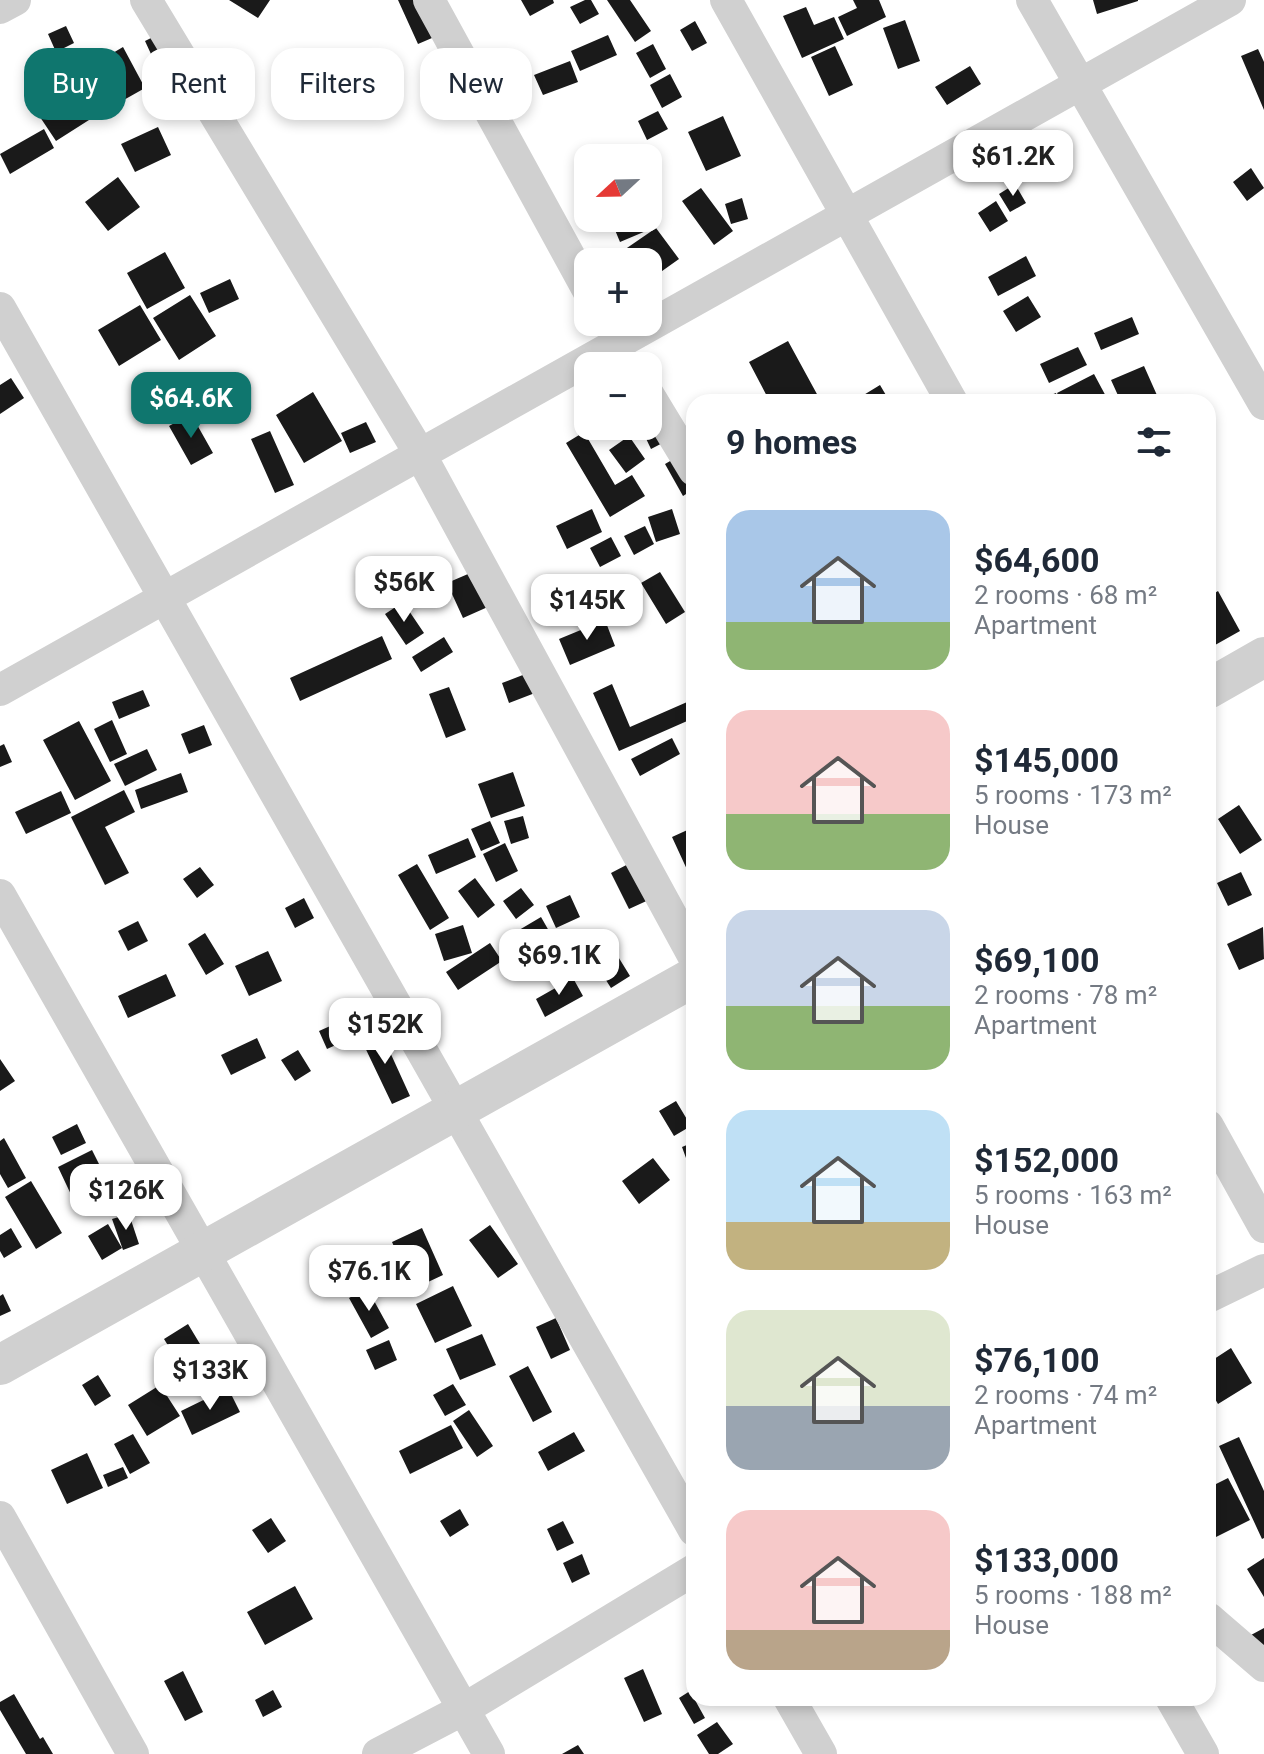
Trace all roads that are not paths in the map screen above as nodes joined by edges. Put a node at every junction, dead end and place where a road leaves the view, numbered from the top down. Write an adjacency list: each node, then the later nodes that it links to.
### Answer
1 (15, 0): 7 (street)
2 (146, 0): 16 (street)
3 (429, 0): 10 (street)
4 (726, 0): 9 (street)
5 (1032, 0): 8 (street)
6 (1230, 0): 8 (street)
7 (0, 8)
8 (1080, 84): 9 (street); 14 (street)
9 (848, 215): 12 (street); 13 (street)
10 (574, 264)
11 (0, 308): 18 (street)
12 (618, 344): 16 (street)
13 (948, 394)
14 (1264, 404)
15 (662, 417): 17 (street)
16 (420, 454): 18 (street); 23 (street)
17 (686, 457)
18 (165, 598): 21 (street); 25 (street)
19 (1260, 669): 20 (street)
20 (1216, 686)
21 (0, 690)
22 (0, 895): 28 (street)
23 (686, 942)
24 (686, 981): 25 (street)
25 (456, 1110): 28 (street); 32 (street)
26 (1216, 1140): 27 (street)
27 (1264, 1227)
28 (203, 1251): 31 (street); 39 (street)
29 (1264, 1270): 30 (street)
30 (1216, 1293)
31 (0, 1365)
32 (686, 1516)
33 (0, 1517): 40 (street)
34 (686, 1575): 39 (street)
35 (1216, 1625): 36 (street)
36 (1264, 1666)
37 (794, 1706): 43 (street)
38 (1176, 1706): 44 (street)
39 (464, 1709): 41 (street); 42 (street)
40 (133, 1754)
41 (378, 1754)
42 (489, 1754)
43 (821, 1754)
44 (1203, 1754)

